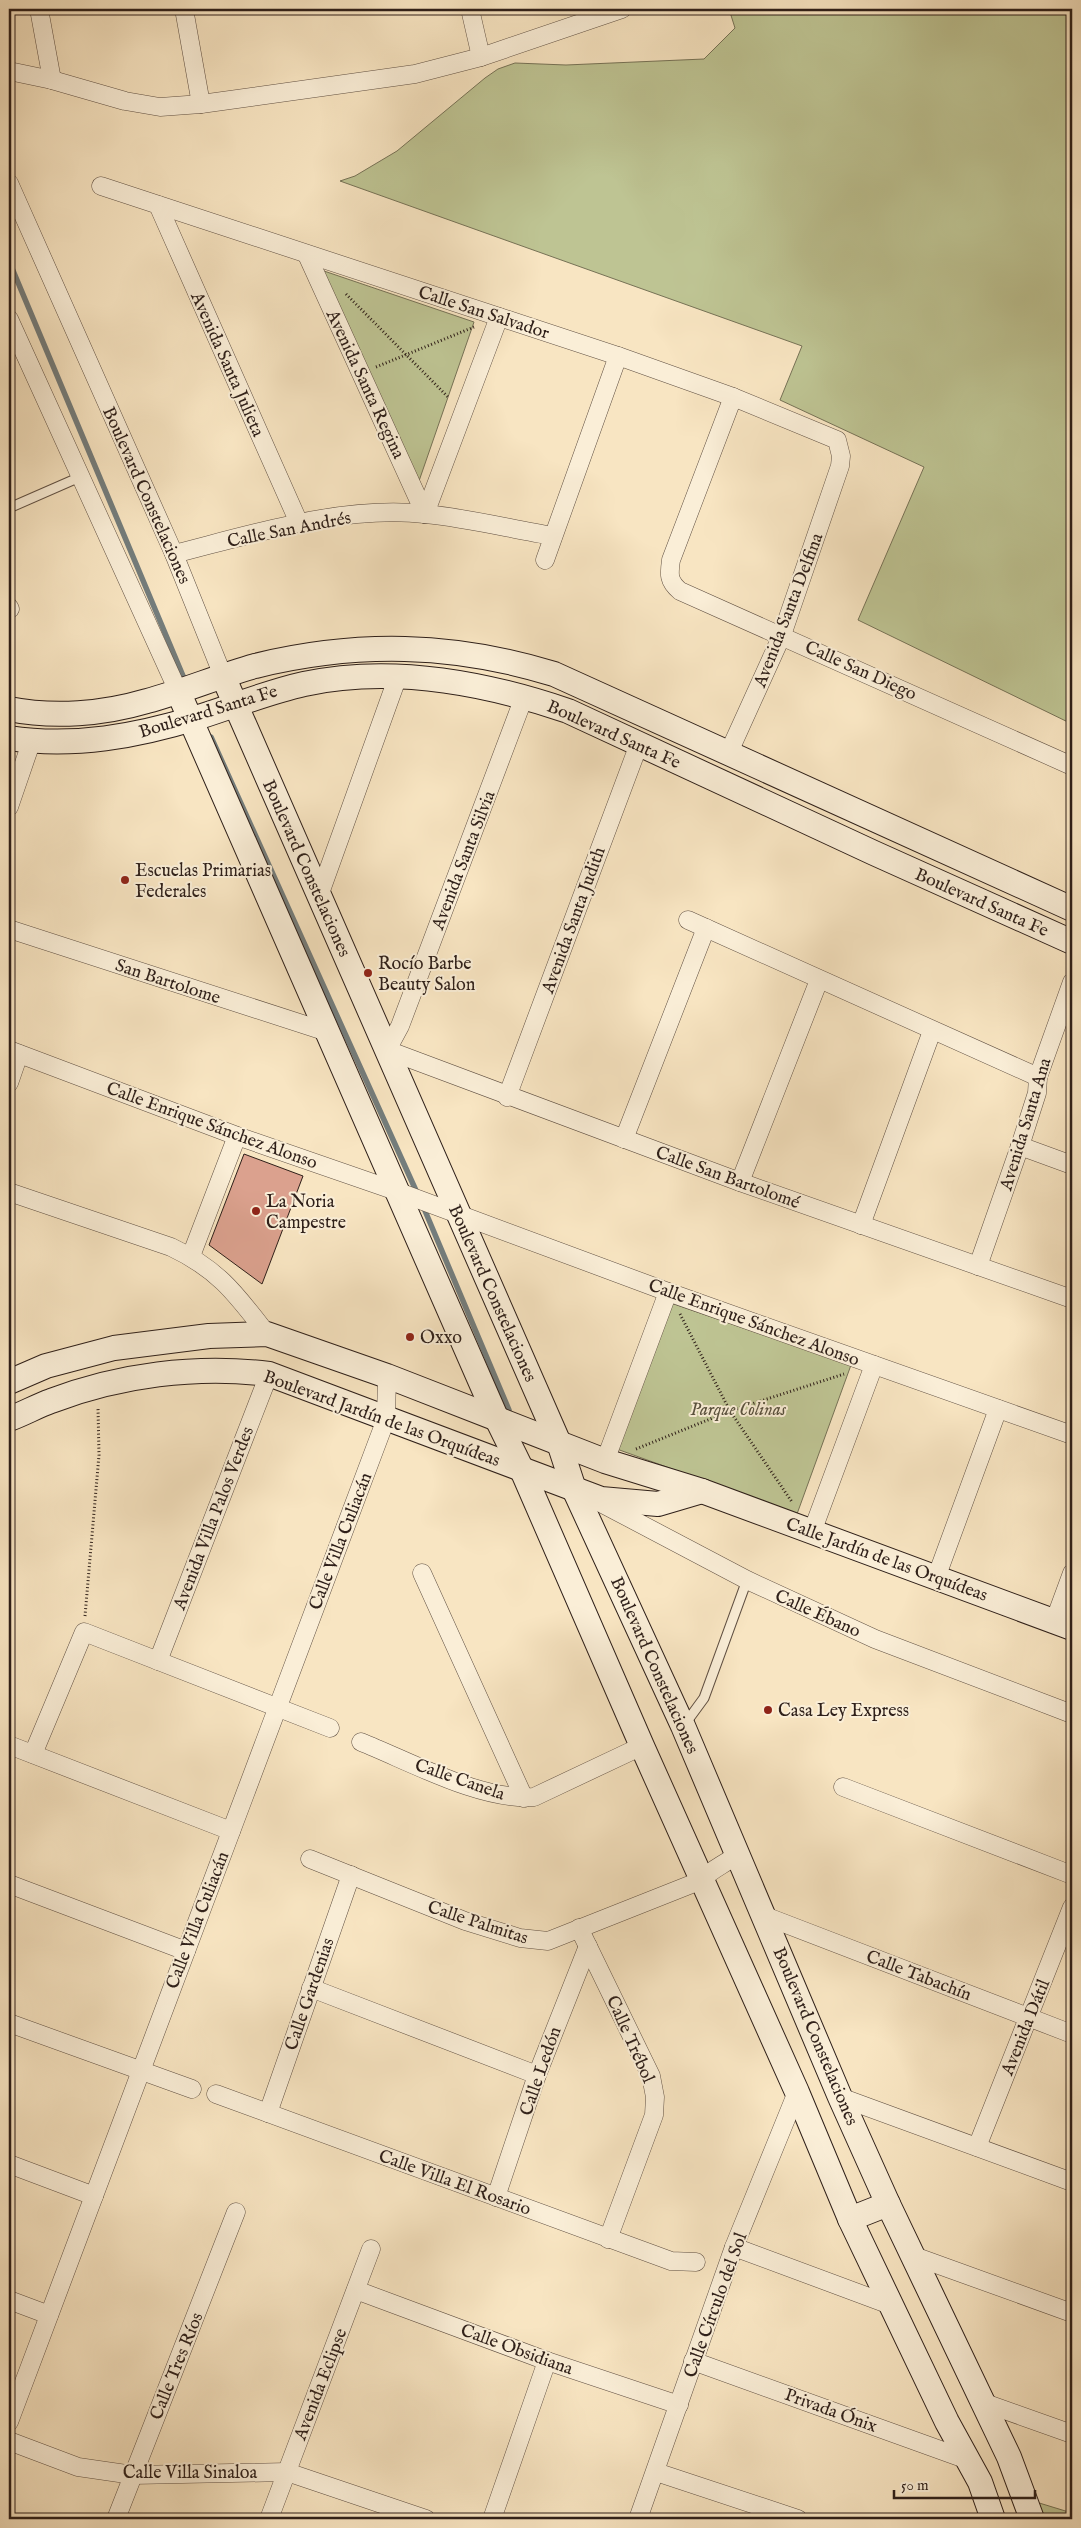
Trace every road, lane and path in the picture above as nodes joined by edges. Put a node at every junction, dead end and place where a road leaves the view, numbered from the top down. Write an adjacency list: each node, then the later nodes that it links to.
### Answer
1 (39, 9): 7 (street)
2 (184, 9): 8 (street)
3 (470, 9): 5 (street)
4 (622, 9): 5 (street)
5 (481, 57): 8 (street)
6 (9, 71): 7 (street)
7 (52, 80): 8 (street)
8 (202, 104)
9 (9, 183): 27 (street, Boulevard Constelaciones)
10 (101, 186): 11 (street, Calle San Salvador)
11 (158, 205): 12 (street, Calle San Salvador); 25 (street, Avenida Santa Julieta)
12 (307, 255): 14 (street, Calle San Salvador); 18 (street, Avenida Santa Regina)
13 (340, 288): 16 (path)
14 (499, 317): 16 (path); 17 (street, Calle San Salvador); 20 (street)
15 (9, 319): 22 (street)
16 (406, 355): 18 (path); 20 (path)
17 (618, 356): 19 (street, Calle San Salvador); 26 (street)
18 (361, 373): 24 (street, Avenida Santa Regina)
19 (733, 397): 21 (street, Calle San Salvador); 29 (street, Calle San Diego)
20 (463, 412): 24 (street)
21 (840, 466): 29 (street, Avenida Santa Delfina)
22 (80, 477): 23 (lane); 32 (street)
23 (9, 508)
24 (425, 514): 25 (street, Calle San Andrés); 26 (street, Calle San Andrés)
25 (299, 523): 27 (street, Calle San Andrés)
26 (553, 536): 28 (street)
27 (174, 554): 31 (street, Boulevard Constelaciones)
28 (545, 560)
29 (782, 635): 39 (street, Avenida Santa Delfina); 40 (street, Calle San Diego)
30 (398, 676): 33 (street, Boulevard Santa Fe); 34 (street, Boulevard Santa Fe); 42 (street)
31 (215, 679): 32 (street, Boulevard Santa Fe); 34 (street, Boulevard Constelaciones); 39 (street, Boulevard Santa Fe)
32 (182, 690): 35 (street, Boulevard Santa Fe); 36 (street)
33 (524, 697): 38 (street, Boulevard Santa Fe); 52 (street, Avenida Santa Silvia)
34 (229, 706): 36 (street, Boulevard Santa Fe); 42 (street, Boulevard Constelaciones)
35 (9, 709)
36 (195, 718): 37 (street, Boulevard Santa Fe); 51 (street)
37 (20, 739): 41 (street)
38 (639, 744): 47 (street, Boulevard Santa Fe); 56 (street, Avenida Santa Judith)
39 (730, 752): 43 (street, Boulevard Santa Fe)
40 (1072, 766)
41 (9, 807)
42 (319, 896): 52 (street, Boulevard Constelaciones)
43 (1072, 909)
44 (688, 920): 45 (street)
45 (706, 928): 48 (street); 58 (street)
46 (9, 929): 51 (street, San Bartolome)
47 (1072, 942)
48 (818, 980): 50 (street); 61 (street)
49 (1072, 982): 54 (street, Avenida Santa Ana)
50 (932, 1031): 54 (street); 65 (street)
51 (327, 1032): 63 (street)
52 (387, 1050): 56 (street, Calle San Bartolomé); 64 (street, Boulevard Constelaciones)
53 (14, 1052): 55 (street); 57 (street, Calle Enrique Sánchez Alonso)
54 (1038, 1077): 59 (street, Avenida Santa Ana)
55 (9, 1083)
56 (507, 1097): 58 (street, Calle San Bartolomé)
57 (237, 1136): 63 (street, Calle Enrique Sánchez Alonso); 66 (street)
58 (624, 1139): 61 (street, Calle San Bartolomé)
59 (1020, 1146): 60 (street); 67 (street, Avenida Santa Ana)
60 (1072, 1165)
61 (740, 1182): 65 (street, Calle San Bartolomé)
62 (9, 1192): 66 (street)
63 (406, 1195): 64 (street, Calle Enrique Sánchez Alonso); 78 (street)
64 (448, 1209): 68 (street, Calle Enrique Sánchez Alonso); 82 (street, Boulevard Constelaciones)
65 (861, 1225): 67 (street, Calle San Bartolomé)
66 (191, 1256): 70 (street)
67 (978, 1266): 69 (street, Calle San Bartolomé)
68 (668, 1292): 71 (street, Calle Enrique Sánchez Alonso); 77 (path); 83 (street)
69 (1072, 1299)
70 (267, 1334): 73 (street); 74 (street)
71 (874, 1364): 76 (street, Calle Enrique Sánchez Alonso); 77 (path); 87 (street)
72 (269, 1374): 75 (street, Boulevard Jardín de las Orquídeas); 80 (street, Boulevard Jardín de las Orquídeas); 94 (street, Avenida Villa Palos Verdes)
73 (387, 1376): 78 (street); 80 (street, Calle Villa Culiacán)
74 (9, 1382)
75 (98, 1386): 79 (street, Boulevard Jardín de las Orquídeas); 93 (path)
76 (998, 1409): 81 (street, Calle Enrique Sánchez Alonso); 90 (street)
77 (730, 1411): 83 (path); 87 (path)
78 (496, 1417): 82 (street, Calle Jardín de las Orquídeas); 84 (street)
79 (9, 1419)
80 (386, 1419): 84 (street, Boulevard Jardín de las Orquídeas); 95 (street, Calle Villa Culiacán)
81 (1072, 1435)
82 (559, 1443): 83 (street, Calle Jardín de las Orquídeas); 85 (street, Boulevard Constelaciones)
83 (605, 1461): 86 (street, Calle Jardín de las Orquídeas)
84 (522, 1470): 85 (street, Boulevard Jardín de las Orquídeas); 101 (street)
85 (574, 1489): 86 (street); 91 (street, Calle Ébano); 97 (street, Boulevard Constelaciones)
86 (702, 1491): 87 (street, Calle Jardín de las Orquídeas)
87 (812, 1532): 90 (street, Calle Jardín de las Orquídeas)
88 (422, 1573): 104 (street)
89 (1072, 1573): 92 (street)
90 (936, 1578): 92 (street, Calle Jardín de las Orquídeas)
91 (747, 1580): 96 (street, Calle Ébano); 97 (lane)
92 (1063, 1625)
93 (84, 1632): 94 (street); 102 (street)
94 (158, 1661): 95 (street)
95 (277, 1708): 98 (street); 105 (street, Calle Villa Culiacán)
96 (1072, 1714)
97 (683, 1726): 106 (street, Boulevard Constelaciones)
98 (330, 1728)
99 (361, 1742): 104 (street, Calle Canela)
100 (9, 1745): 102 (street)
101 (642, 1746): 104 (street, Calle Canela); 110 (street)
102 (33, 1754): 105 (street)
103 (843, 1788): 109 (street)
104 (524, 1798)
105 (231, 1831): 116 (street, Calle Villa Culiacán)
106 (734, 1858): 110 (street, Calle Palmitas); 113 (street, Boulevard Constelaciones)
107 (310, 1859): 108 (street, Calle Palmitas)
108 (351, 1875): 114 (street, Calle Palmitas); 117 (street, Calle Gardenias)
109 (1072, 1875)
110 (705, 1877): 114 (street, Calle Palmitas); 124 (street)
111 (9, 1884): 116 (street)
112 (1072, 1907): 118 (street, Avenida Dátil)
113 (765, 1916): 118 (street, Calle Tabachín); 126 (street, Boulevard Constelaciones)
114 (579, 1928): 115 (street, Calle Trébol)
115 (588, 1946): 122 (street, Calle Ledón); 136 (street, Calle Trébol)
116 (186, 1951): 121 (street, Calle Villa Culiacán)
117 (311, 1988): 122 (street); 127 (street, Calle Gardenias)
118 (1029, 2017): 120 (street, Calle Tabachín); 128 (street, Avenida Dátil)
119 (9, 2023): 121 (street)
120 (1072, 2034)
121 (141, 2070): 123 (street); 131 (street, Calle Villa Culiacán)
122 (538, 2075): 132 (street, Calle Ledón)
123 (192, 2089)
124 (797, 2092): 135 (street); 137 (street, Calle Círculo del Sol)
125 (216, 2094): 127 (street, Calle Villa El Rosario)
126 (840, 2096): 128 (street); 133 (street, Boulevard Constelaciones)
127 (268, 2113): 132 (street, Calle Villa El Rosario)
128 (977, 2148): 130 (street)
129 (9, 2164): 131 (street)
130 (1072, 2182)
131 (94, 2196): 145 (street, Calle Villa Culiacán)
132 (496, 2197): 136 (street, Calle Villa El Rosario)
133 (888, 2204): 135 (street); 139 (street, Boulevard Constelaciones)
134 (236, 2212): 156 (street, Calle Tres Ríos)
135 (850, 2219): 143 (street)
136 (608, 2239): 140 (street, Calle Villa El Rosario)
137 (734, 2247): 143 (street); 147 (street, Calle Círculo del Sol)
138 (371, 2249): 141 (street, Avenida Eclipse)
139 (914, 2256): 144 (street); 148 (street, Boulevard Constelaciones)
140 (696, 2262)
141 (356, 2290): 146 (street, Calle Obsidiana); 154 (street, Avenida Eclipse)
142 (9, 2300): 145 (street)
143 (893, 2306): 153 (street)
144 (1072, 2313)
145 (49, 2315): 150 (street, Calle Villa Culiacán)
146 (547, 2361): 149 (street, Calle Obsidiana); 160 (street)
147 (693, 2361): 149 (street, Calle Círculo del Sol); 153 (street, Privada Ónix)
148 (982, 2402): 151 (street); 164 (street, Boulevard Constelaciones)
149 (679, 2405): 155 (street, Calle Círculo del Sol)
150 (9, 2422)
151 (1072, 2434)
152 (9, 2441): 156 (street, Calle Villa Sinaloa)
153 (968, 2460): 163 (street)
154 (287, 2472): 156 (street, Calle Villa Sinaloa); 158 (street, Avenida Eclipse); 159 (street, Calle Villa Sinaloa)
155 (656, 2472): 161 (street, Calle Círculo del Sol); 162 (street)
156 (132, 2475): 157 (street, Calle Tres Ríos)
157 (116, 2519)
158 (269, 2519)
159 (426, 2519)
160 (492, 2519)
161 (638, 2519)
162 (798, 2519)
163 (994, 2519)
164 (1032, 2519)

